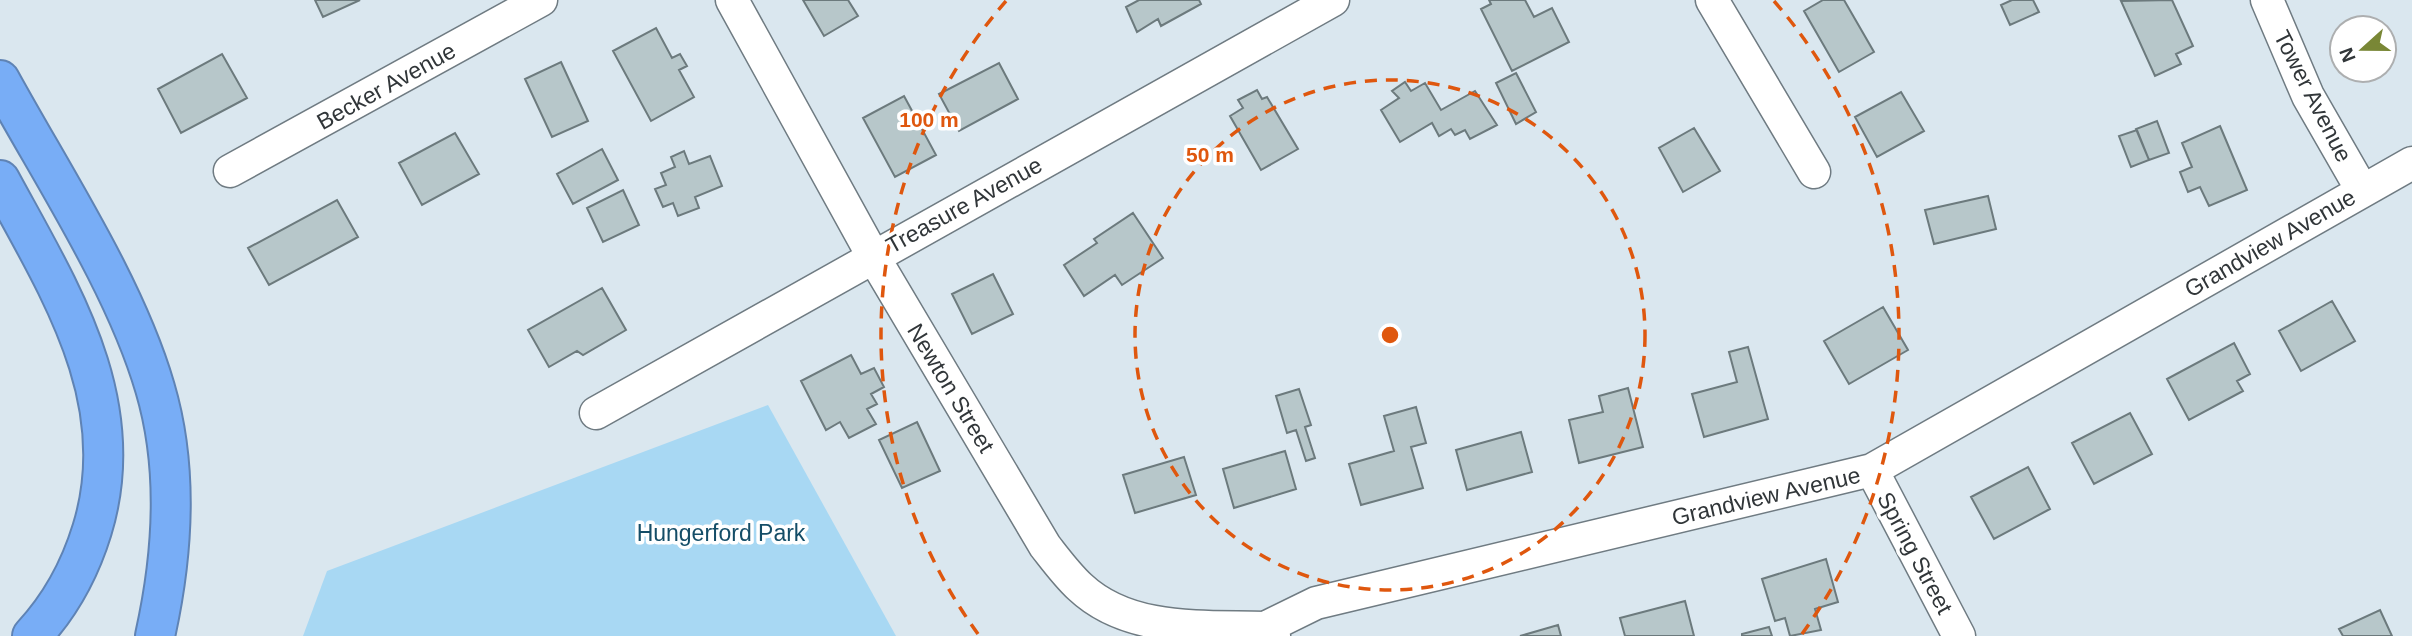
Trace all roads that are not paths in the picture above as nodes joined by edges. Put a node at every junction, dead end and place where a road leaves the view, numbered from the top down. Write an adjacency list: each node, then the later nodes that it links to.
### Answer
1 (541, 0): 8 (street, Becker Avenue)
2 (733, 0): 12 (street, Newton Street)
3 (1333, 0): 12 (street, Treasure Avenue)
4 (1712, 0): 9 (street)
5 (2267, 0): 11 (street, Tower Avenue)
6 (0, 80): 17 (highway)
7 (2412, 163): 11 (street, Grandview Avenue)
8 (230, 171)
9 (1814, 172)
10 (0, 180): 16 (highway)
11 (2362, 190): 14 (street, Grandview Avenue)
12 (873, 256): 13 (street, Treasure Avenue); 15 (street, Newton Street)
13 (596, 413)
14 (1872, 471): 15 (street, Grandview Avenue); 18 (street, Spring Street)
15 (1270, 632)
16 (32, 636)
17 (155, 636)
18 (1959, 636)

